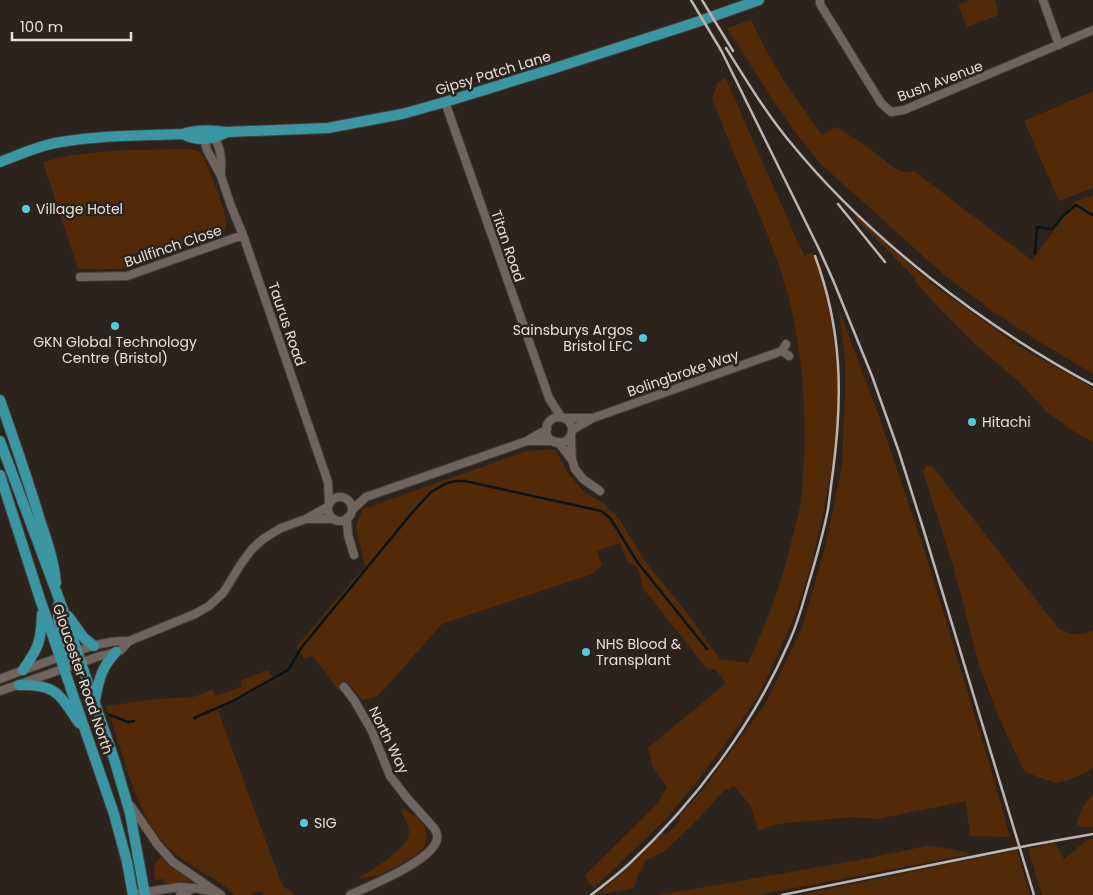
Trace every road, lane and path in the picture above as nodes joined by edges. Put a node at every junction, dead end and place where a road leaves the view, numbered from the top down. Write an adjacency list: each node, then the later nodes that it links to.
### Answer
1 (756, 0): 6 (main road, Gipsy Patch Lane)
2 (820, 0): 5 (street, Bush Avenue)
3 (1043, 0): 5 (street)
4 (1093, 30): 5 (street, Bush Avenue)
5 (1059, 45)
6 (445, 102): 7 (main road, Gipsy Patch Lane); 13 (street, Titan Road)
7 (208, 134): 8 (main road); 9 (street, Taurus Road); 9 (street, Taurus Road)
8 (0, 162)
9 (221, 176): 10 (street, Taurus Road)
10 (243, 235): 11 (street, Bullfinch Close); 24 (street, Taurus Road)
11 (80, 277)
12 (785, 350): 16 (street, Bolingbroke Way)
13 (549, 398): 15 (street, Titan Road); 17 (street, Titan Road)
14 (0, 400): 38 (main road)
15 (562, 417): 16 (street, Bolingbroke Way); 17 (street); 18 (street)
16 (593, 418): 18 (street, Bolingbroke Way)
17 (548, 426): 20 (street); 21 (street)
18 (571, 433): 21 (street); 22 (street)
19 (0, 441): 38 (main road, Gloucester Road North)
20 (527, 441): 21 (street); 28 (street)
21 (556, 442): 22 (street)
22 (572, 460): 25 (street)
23 (0, 475): 36 (main road, Gloucester Road North)
24 (328, 482): 27 (street, Taurus Road); 30 (street, Taurus Road)
25 (600, 491)
26 (0, 492): 36 (main road)
27 (338, 496): 29 (street); 30 (street)
28 (366, 497): 29 (street); 31 (street)
29 (347, 498): 31 (street)
30 (328, 505): 33 (street); 34 (street)
31 (352, 510): 32 (street)
32 (347, 518): 34 (street); 35 (street)
33 (306, 519): 34 (street); 41 (street)
34 (336, 520): 35 (street)
35 (348, 535): 37 (street)
36 (20, 536): 39 (main road, Gloucester Road North)
37 (354, 555)
38 (57, 596): 40 (main road, Gloucester Road North); 44 (main road)
39 (43, 607): 44 (main road, Gloucester Road North); 47 (main road)
40 (62, 607): 42 (main road); 44 (main road, Gloucester Road North)
41 (130, 641): 42 (street); 43 (street)
42 (94, 646): 44 (street)
43 (116, 652): 45 (street); 52 (main road)
44 (68, 654): 45 (main road, Gloucester Road North); 46 (main road); 47 (street)
45 (81, 663): 46 (street); 52 (main road, Gloucester Road North)
46 (64, 669): 49 (street); 53 (main road, Gloucester Road North)
47 (23, 670): 48 (street)
48 (0, 679)
49 (19, 685): 51 (street); 53 (main road)
50 (344, 687): 60 (street, North Way)
51 (0, 691)
52 (94, 701): 54 (main road, Gloucester Road North)
53 (87, 734): 58 (main road, Gloucester Road North)
54 (127, 800): 56 (main road, Gloucester Road North); 57 (street)
55 (194, 888): 56 (street); 57 (street); 59 (street)
56 (145, 894): 58 (street)
57 (220, 894)
58 (133, 895)
59 (180, 895)
60 (350, 895)

